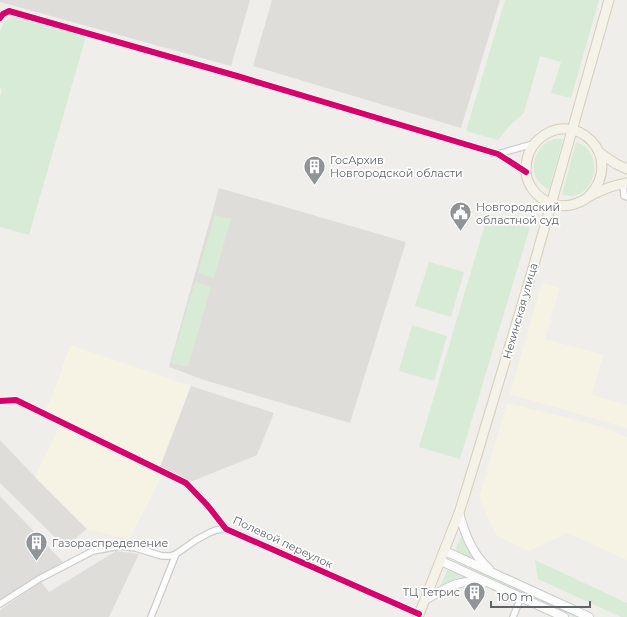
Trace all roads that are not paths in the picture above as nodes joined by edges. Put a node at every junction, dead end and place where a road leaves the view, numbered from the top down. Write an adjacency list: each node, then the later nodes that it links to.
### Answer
1 (609, 0): 3 (main road, Нехинская улица)
2 (0, 18): 6 (street)
3 (572, 130): 4 (main road); 5 (main road); 12 (main road, Нехинская улица)
4 (533, 144): 6 (street); 8 (main road)
5 (600, 153): 7 (main road); 10 (main road)
6 (498, 154): 8 (street)
7 (627, 168)
8 (526, 172): 12 (main road)
9 (625, 183): 10 (main road); 11 (street)
10 (589, 196): 12 (main road)
11 (625, 196)
12 (551, 204): 14 (main road, Нехинская улица)
13 (0, 401): 15 (street, Полевой переулок)
14 (459, 514): 16 (main road, Нехинская улица); 19 (main road)
15 (226, 528): 17 (street); 24 (street, Полевой переулок)
16 (445, 551): 18 (main road, Нехинская улица); 19 (main road)
17 (176, 554): 23 (street); 25 (street)
18 (441, 561): 20 (main road); 22 (main road, Нехинская улица)
19 (498, 575): 28 (main road)
20 (496, 586): 21 (main road); 22 (main road)
21 (521, 597): 26 (street); 27 (main road)
22 (425, 600): 24 (main road, Нехинская улица)
23 (0, 604)
24 (418, 616)
25 (151, 617)
26 (513, 617)
27 (564, 617)
28 (589, 617)

